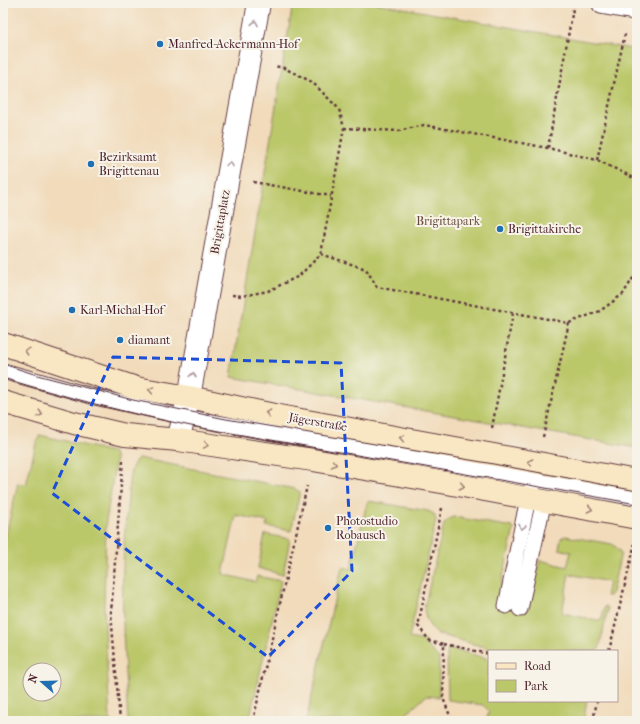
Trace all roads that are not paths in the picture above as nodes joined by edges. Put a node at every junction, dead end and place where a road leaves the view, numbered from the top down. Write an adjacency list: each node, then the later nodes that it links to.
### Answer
1 (259, 3): 7 (street, Brigittaplatz, one-way to 1)
2 (603, 3): 3 (street)
3 (634, 8)
4 (3, 344): 7 (main road, Jägerstraße, one-way to 4)
5 (3, 371): 7 (lane, Jägerstraße)
6 (3, 402): 8 (main road, Jägerstraße, one-way to 8)
7 (187, 407): 8 (street, Brigittaplatz); 10 (lane, Jägerstraße); 10 (main road, Jägerstraße, one-way to 7)
8 (178, 440): 10 (main road, Jägerstraße, one-way to 10)
9 (637, 481): 10 (main road, Jägerstraße)
10 (537, 485): 11 (lane, Jägerstraße); 12 (main road, Jägerstraße, one-way to 12); 13 (lane)
11 (637, 498)
12 (637, 518)
13 (513, 607)

